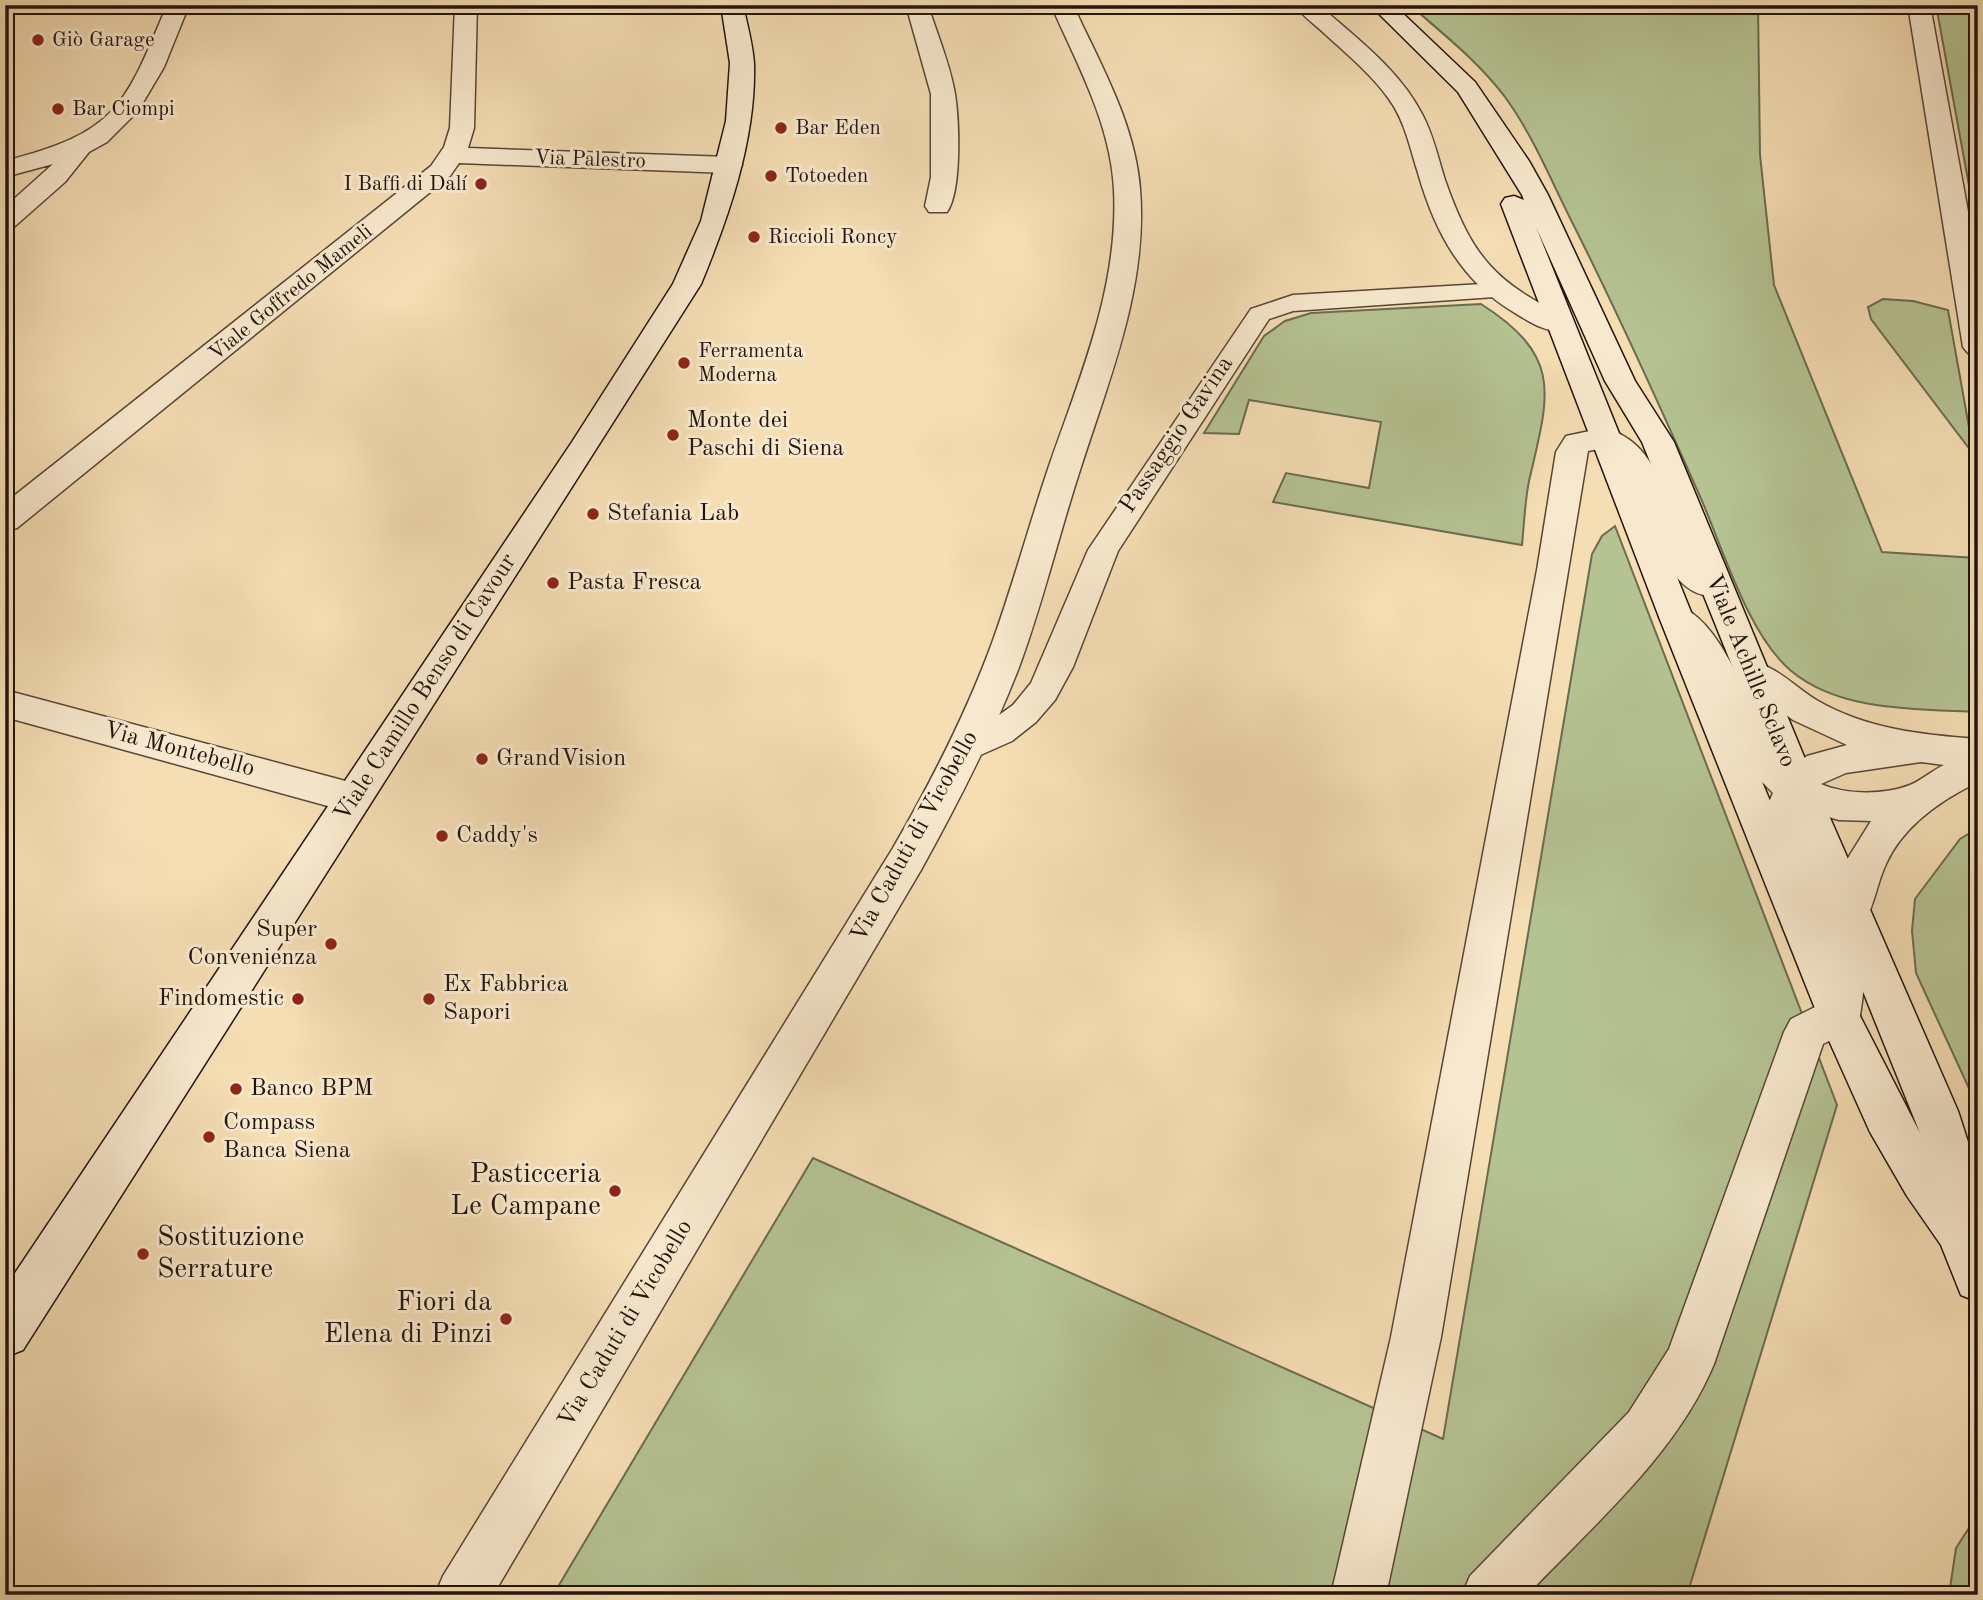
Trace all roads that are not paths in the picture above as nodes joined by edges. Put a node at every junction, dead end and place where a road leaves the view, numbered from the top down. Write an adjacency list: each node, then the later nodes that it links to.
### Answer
1 (178, 5): 10 (street)
2 (466, 5): 11 (street, Viale Goffredo Mameli)
3 (732, 5): 12 (street, Viale Camillo Benso di Cavour)
4 (917, 5): 14 (street)
5 (1062, 5): 25 (street, Via Caduti di Vicobello)
6 (1306, 5): 16 (street)
7 (1381, 5): 9 (street, Viale Achille Sclavo)
8 (1919, 5): 18 (street)
9 (1493, 129): 17 (street, Viale Achille Sclavo); 21 (street, Viale Achille Sclavo)
10 (80, 147): 13 (street); 15 (street)
11 (452, 155): 12 (street, Via Palestro); 20 (street, Viale Goffredo Mameli)
12 (729, 164): 30 (street, Viale Camillo Benso di Cavour)
13 (5, 169)
14 (938, 206)
15 (5, 221)
16 (1500, 291): 17 (street); 25 (street, Passaggio Gavina)
17 (1559, 324): 19 (street, Viale Achille Sclavo)
18 (1978, 346)
19 (1588, 445): 21 (street); 22 (street, Viale Achille Sclavo); 38 (street)
20 (5, 520)
21 (1716, 586): 23 (street, Viale Achille Sclavo)
22 (1676, 617): 29 (street); 33 (street, Viale Achille Sclavo)
23 (1752, 673): 26 (street); 29 (street, Viale Achille Sclavo)
24 (5, 703): 30 (street, Via Montebello)
25 (967, 748): 37 (street, Via Caduti di Vicobello)
26 (1916, 749): 27 (street); 29 (street)
27 (1978, 753)
28 (1978, 765): 31 (street)
29 (1798, 788): 31 (street); 32 (street, Viale Achille Sclavo); 33 (street)
30 (353, 798): 36 (street, Viale Camillo Benso di Cavour)
31 (1913, 799): 32 (street)
32 (1850, 909): 34 (street, Viale Achille Sclavo)
33 (1839, 1016): 34 (street, Viale Achille Sclavo); 39 (street)
34 (1959, 1231): 35 (street, Viale Achille Sclavo)
35 (1978, 1278)
36 (5, 1332)
37 (462, 1595)
38 (1358, 1595)
39 (1489, 1595)

